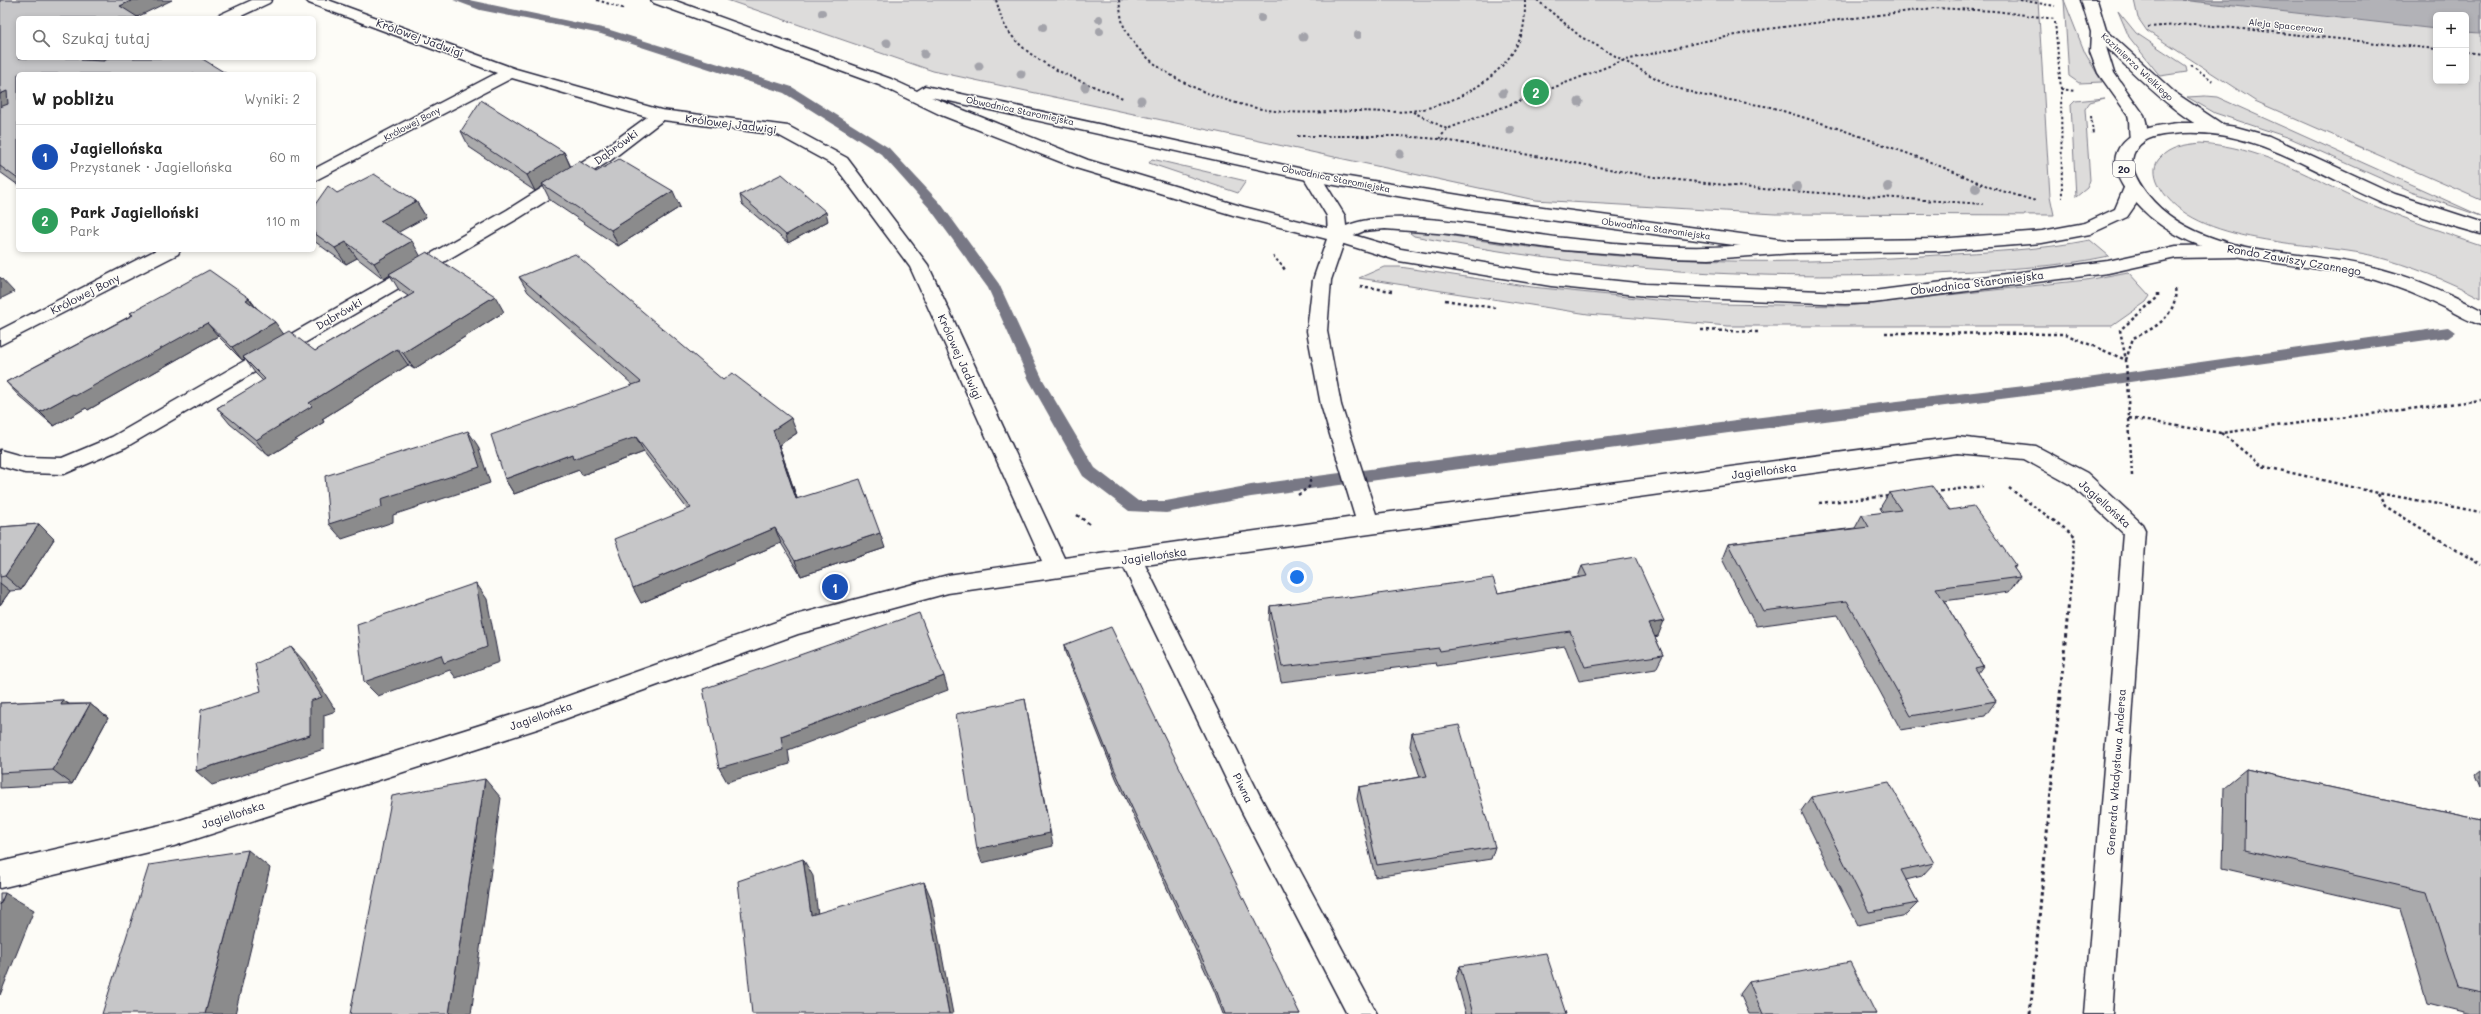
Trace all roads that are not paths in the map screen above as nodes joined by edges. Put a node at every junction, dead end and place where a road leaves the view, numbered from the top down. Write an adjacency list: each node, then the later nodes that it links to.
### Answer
1 (264, 0): 5 (street)
2 (314, 0): 7 (street, Królowej Jadwigi)
3 (659, 0): 8 (street, Obwodnica Staromiejska)
4 (2089, 1): 6 (street, Kazimierza Wielkiego)
5 (228, 16)
6 (2099, 32): 10 (street, Kazimierza Wielkiego); 11 (street, Kazimierza Wielkiego)
7 (510, 72): 9 (street, Królowej Jadwigi); 12 (street, Królowej Bony)
8 (885, 82): 13 (street, Obwodnica Staromiejska); 16 (street, Obwodnica Staromiejska)
9 (660, 115): 22 (street, Dąbrówki); 26 (street, Królowej Jadwigi)
10 (2216, 128): 11 (street); 15 (street)
11 (2138, 138): 14 (street, Rondo Zawiszy Czarnego / 20)
12 (316, 175)
13 (1312, 176): 16 (street); 17 (street, Obwodnica Staromiejska)
14 (2132, 187): 17 (street, Obwodnica Staromiejska); 18 (street, Rondo Zawiszy Czarnego / 20)
15 (2481, 228)
16 (1337, 236): 17 (street, Obwodnica Staromiejska); 18 (street, Obwodnica Staromiejska); 23 (street)
17 (1793, 247)
18 (2237, 251): 20 (street, Rondo Zawiszy Czarnego / 20)
19 (167, 252): 21 (street, Królowej Bony)
20 (2481, 318)
21 (0, 338)
22 (0, 458)
23 (1368, 524): 24 (street, Jagiellońska); 25 (street, Jagiellońska)
24 (2134, 530): 29 (street, Generała Władysława Andersa)
25 (1131, 559): 26 (street, Jagiellońska); 28 (street, Piwna)
26 (1057, 569): 27 (street, Jagiellońska)
27 (0, 874)
28 (1363, 1014)
29 (2098, 1014)

